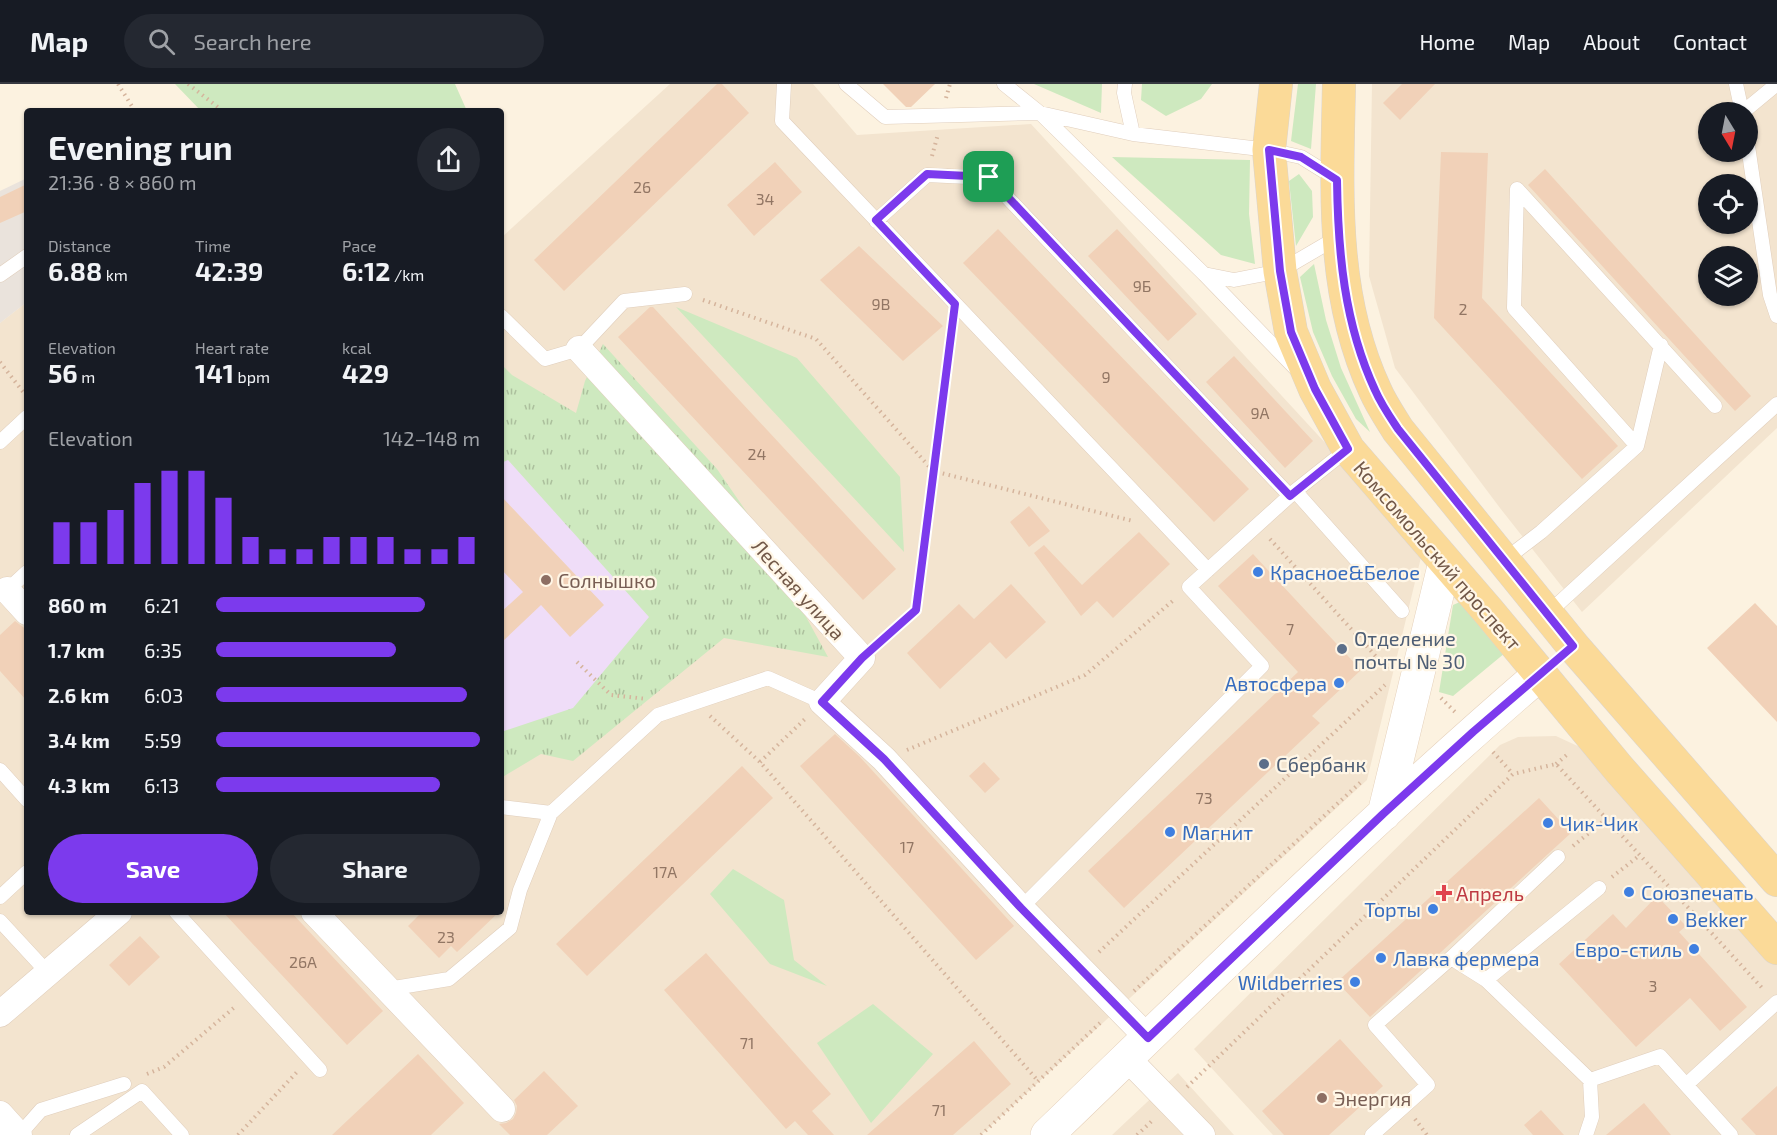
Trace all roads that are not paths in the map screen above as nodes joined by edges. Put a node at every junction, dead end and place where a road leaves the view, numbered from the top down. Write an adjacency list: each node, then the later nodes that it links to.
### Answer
1 (784, 84): 16 (lane)
2 (846, 84): 11 (lane)
3 (1004, 84): 11 (lane)
4 (1125, 84): 12 (lane)
5 (1276, 84): 13 (main road, Комсомольский проспект)
6 (1339, 84): 15 (main road)
7 (1736, 84): 9 (lane)
8 (1777, 84): 10 (lane)
9 (1740, 102)
10 (1754, 102)
11 (1040, 113): 12 (lane); 20 (lane)
12 (1133, 134): 13 (lane)
13 (1269, 150): 15 (lane); 19 (main road, Комсомольский проспект)
14 (1750, 162): 23 (lane)
15 (1337, 180): 17 (main road)
16 (876, 220): 34 (lane); 37 (lane)
17 (1338, 237): 19 (lane); 35 (main road)
18 (24, 258): 21 (lane)
19 (1280, 271): 20 (lane); 27 (main road, Комсомольский проспект)
20 (1204, 274): 27 (lane)
21 (0, 275)
22 (685, 294): 26 (lane)
23 (1777, 316)
24 (504, 319): 26 (lane)
25 (1661, 345): 29 (lane); 32 (lane); 32 (lane)
26 (579, 349): 45 (street, Лесная улица)
27 (1315, 389): 33 (main road, Комсомольский проспект)
28 (1777, 404): 42 (lane)
29 (1715, 406)
30 (24, 420): 31 (lane)
31 (0, 442)
32 (1637, 446): 35 (lane)
33 (1348, 449): 34 (lane); 36 (main road, Комсомольский проспект)
34 (1293, 494): 37 (lane); 41 (lane)
35 (1503, 561): 42 (main road)
36 (1445, 562): 44 (main road, Комсомольский проспект); 50 (main road)
37 (1208, 570): 56 (lane)
38 (24, 575): 39 (lane)
39 (3, 594): 40 (street)
40 (24, 610)
41 (1402, 611)
42 (1547, 614): 43 (main road)
43 (1573, 646): 44 (main road); 53 (main road)
44 (1540, 675): 50 (main road); 61 (main road, Комсомольский проспект)
45 (822, 702): 49 (lane); 56 (street)
46 (0, 770): 47 (lane)
47 (24, 797)
48 (504, 807): 49 (lane)
49 (551, 813): 65 (lane)
50 (1383, 814): 68 (main road)
51 (1558, 857): 62 (lane)
52 (24, 875): 55 (lane)
53 (1777, 880)
54 (1599, 888): 64 (lane)
55 (0, 897)
56 (1021, 908): 68 (street)
57 (116, 915): 63 (street)
58 (179, 915): 69 (lane)
59 (322, 915): 65 (street)
60 (0, 921): 63 (lane)
61 (1777, 948)
62 (1450, 958): 64 (lane); 81 (lane)
63 (48, 973): 67 (street)
64 (1486, 980): 70 (lane)
65 (388, 989): 73 (street)
66 (1777, 1003): 72 (lane)
67 (0, 1014)
68 (1138, 1048): 79 (main road); 80 (street)
69 (320, 1070)
70 (1590, 1080): 72 (lane); 82 (lane)
71 (124, 1084): 76 (lane)
72 (1686, 1085): 83 (lane)
73 (502, 1109)
74 (0, 1114): 76 (street)
75 (0, 1134): 76 (lane)
76 (19, 1135)
77 (76, 1135): 78 (lane)
78 (182, 1135)
79 (1047, 1135)
80 (1202, 1135)
81 (1372, 1135)
82 (1586, 1135)
83 (1731, 1135)

